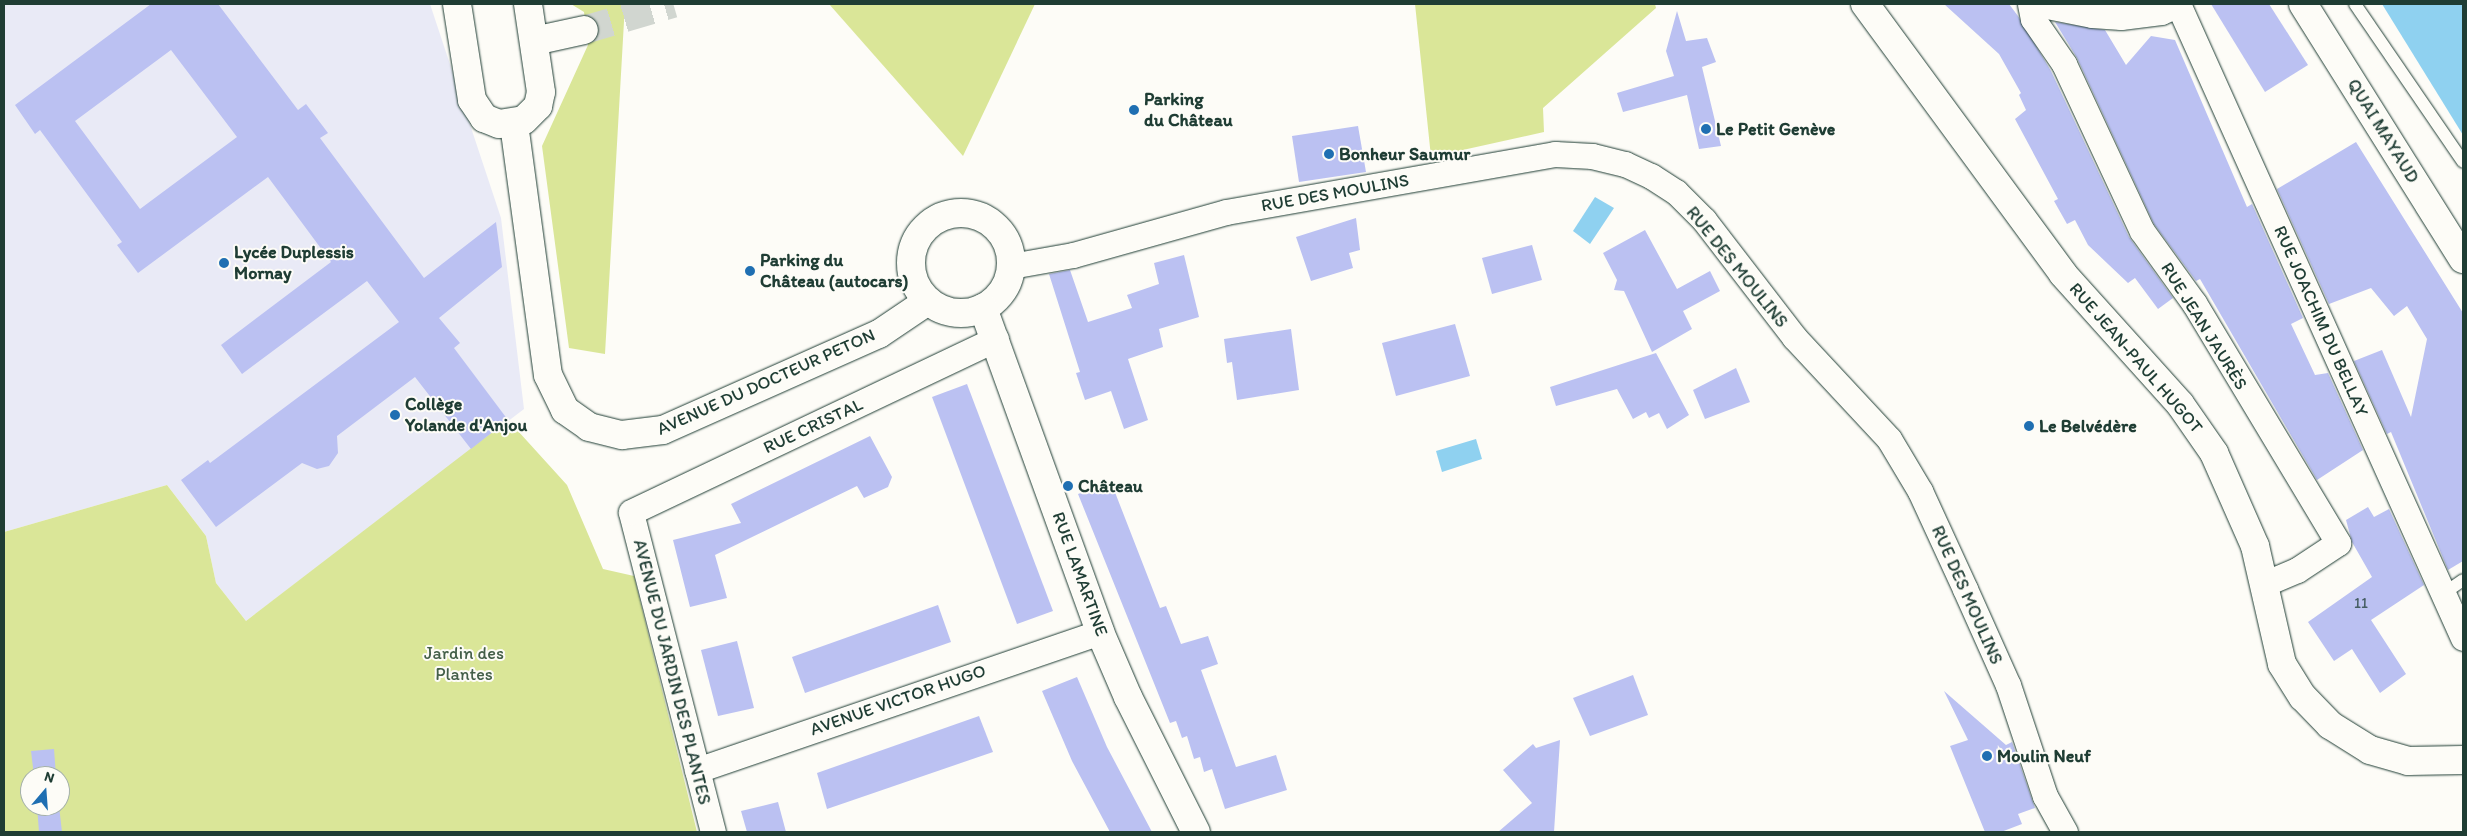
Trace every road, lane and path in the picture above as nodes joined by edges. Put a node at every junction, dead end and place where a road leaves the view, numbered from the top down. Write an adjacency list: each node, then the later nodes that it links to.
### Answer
1 (457, 4): 11 (street)
2 (528, 4): 10 (street)
3 (1864, 4): 20 (street, RUE JEAN-PAUL HUGOT)
4 (2030, 4): 20 (street, RUE JEAN JAURÈS)
5 (2037, 4): 6 (street)
6 (2178, 4): 21 (street, RUE JOACHIM DU BELLAY)
7 (2303, 4): 13 (street, QUAI MAYAUD)
8 (2355, 4): 12 (lane)
9 (584, 30): 10 (street)
10 (534, 41): 11 (street)
11 (514, 124): 15 (street, AVENUE DU DOCTEUR PETON)
12 (2463, 162)
13 (2463, 259)
14 (1011, 266): 15 (street); 16 (street); 28 (street, RUE DES MOULINS)
15 (928, 301): 16 (street)
16 (983, 308): 17 (street, RUE LAMARTINE)
17 (996, 339): 18 (street, RUE CRISTAL); 22 (street, RUE LAMARTINE)
18 (631, 512): 25 (street, AVENUE DU JARDIN DES PLANTES)
19 (2463, 580): 21 (lane)
20 (2266, 584): 24 (street, RUE JEAN-PAUL HUGOT)
21 (2443, 594): 23 (street, RUE JOACHIM DU BELLAY)
22 (1100, 632): 25 (street, AVENUE VICTOR HUGO); 27 (street, RUE LAMARTINE)
23 (2463, 638)
24 (2463, 760)
25 (697, 770): 26 (street, AVENUE DU JARDIN DES PLANTES)
26 (713, 832)
27 (1196, 832)
28 (2065, 832)

